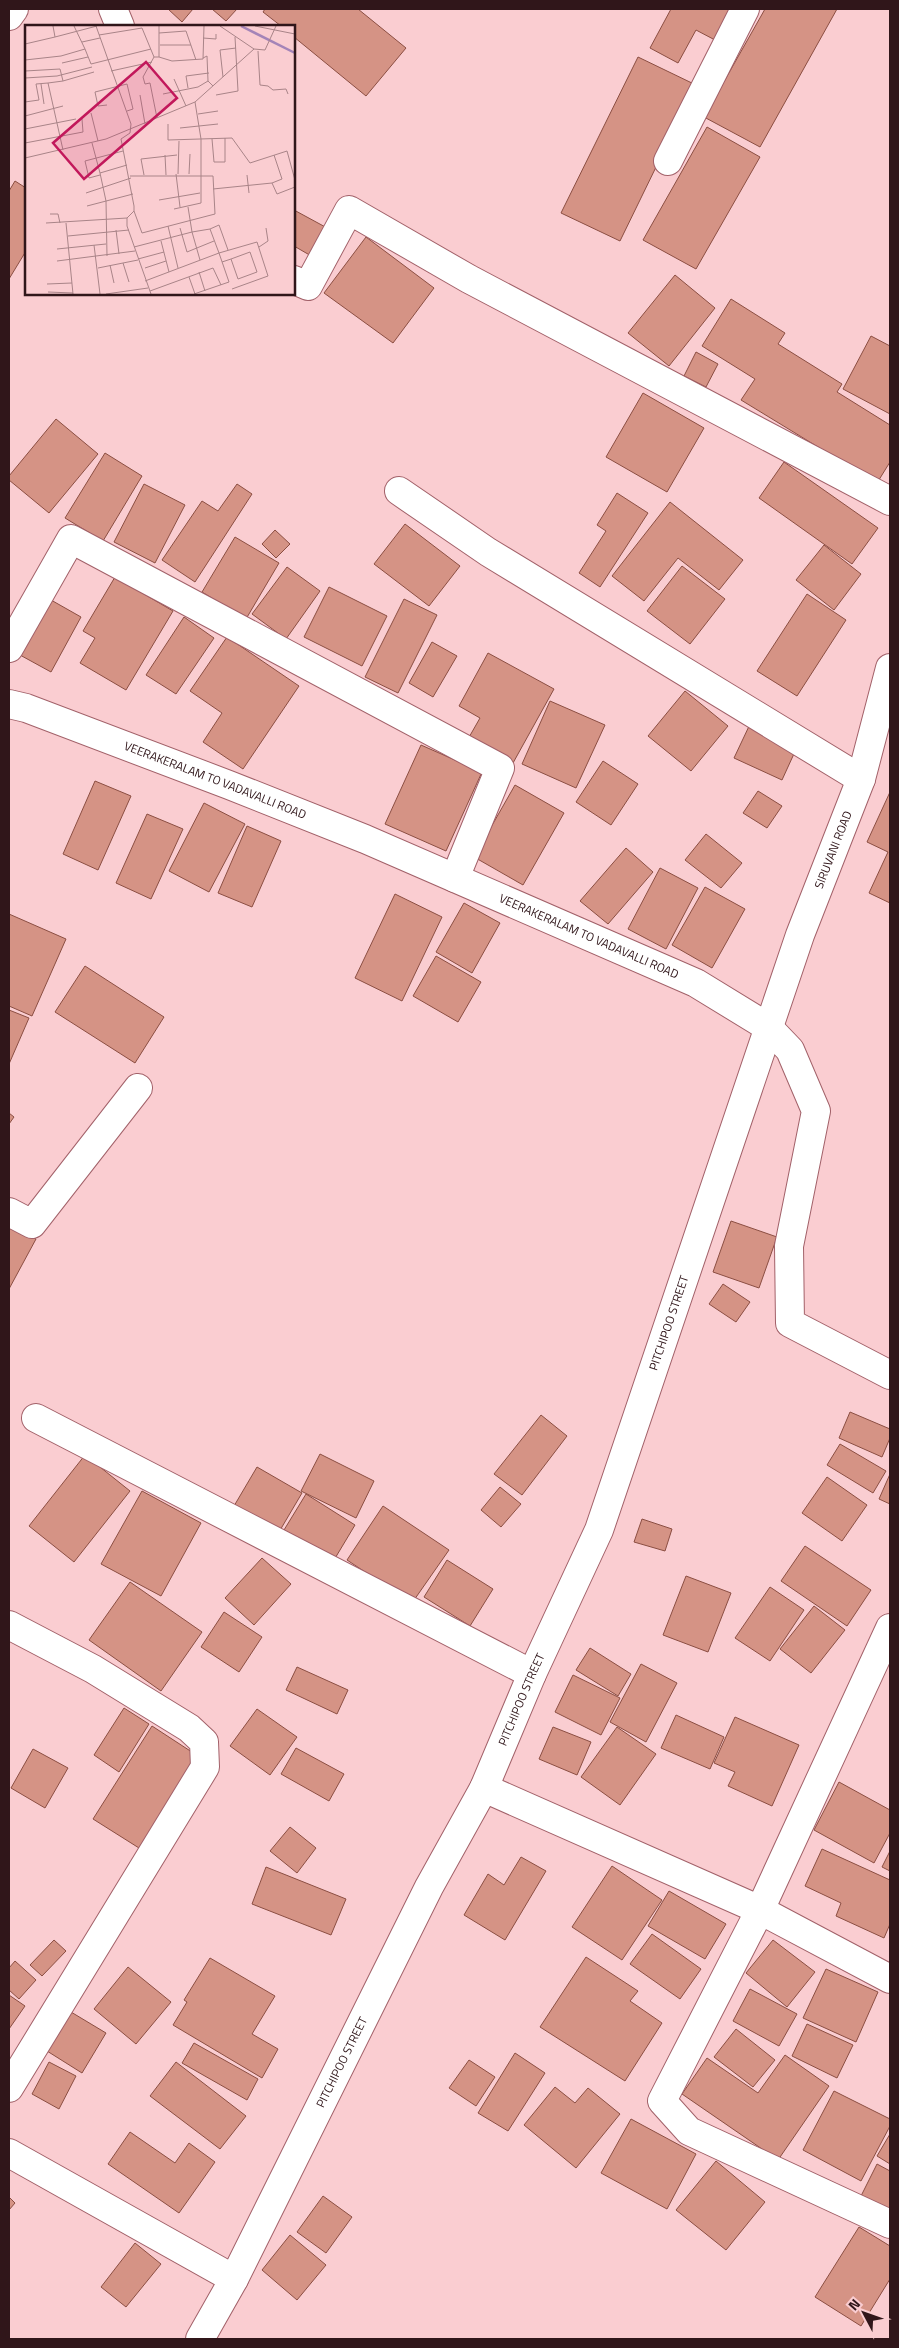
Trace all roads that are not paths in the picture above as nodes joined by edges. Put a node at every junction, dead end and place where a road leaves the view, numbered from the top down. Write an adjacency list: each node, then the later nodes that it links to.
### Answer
1 (14, 9): 4 (street)
2 (113, 9): 5 (street)
3 (745, 9): 6 (street)
4 (9, 16)
5 (120, 25)
6 (668, 161)
7 (295, 280): 9 (street)
8 (399, 491): 13 (street)
9 (890, 501)
10 (9, 648): 14 (street)
11 (890, 668): 13 (street, SIRUVANI ROAD)
12 (9, 704): 14 (street, VEERAKERALAM TO VADAVALLI ROAD)
13 (861, 779): 15 (street, SIRUVANI ROAD)
14 (455, 878): 15 (street, VEERAKERALAM TO VADAVALLI ROAD)
15 (768, 1027): 18 (street, VEERAKERALAM TO VADAVALLI ROAD); 22 (street, PITCHIPOO STREET)
16 (138, 1088): 17 (street)
17 (9, 1212)
18 (890, 1375)
19 (36, 1418): 22 (street)
20 (9, 1625): 26 (street)
21 (890, 1628): 24 (street)
22 (532, 1674): 23 (street, PITCHIPOO STREET)
23 (484, 1788): 24 (street); 29 (street, PITCHIPOO STREET)
24 (760, 1910): 25 (street); 28 (street)
25 (890, 1979)
26 (9, 2088)
27 (9, 2153): 29 (street)
28 (890, 2224)
29 (234, 2279): 30 (street, PITCHIPOO STREET)
30 (200, 2339)

